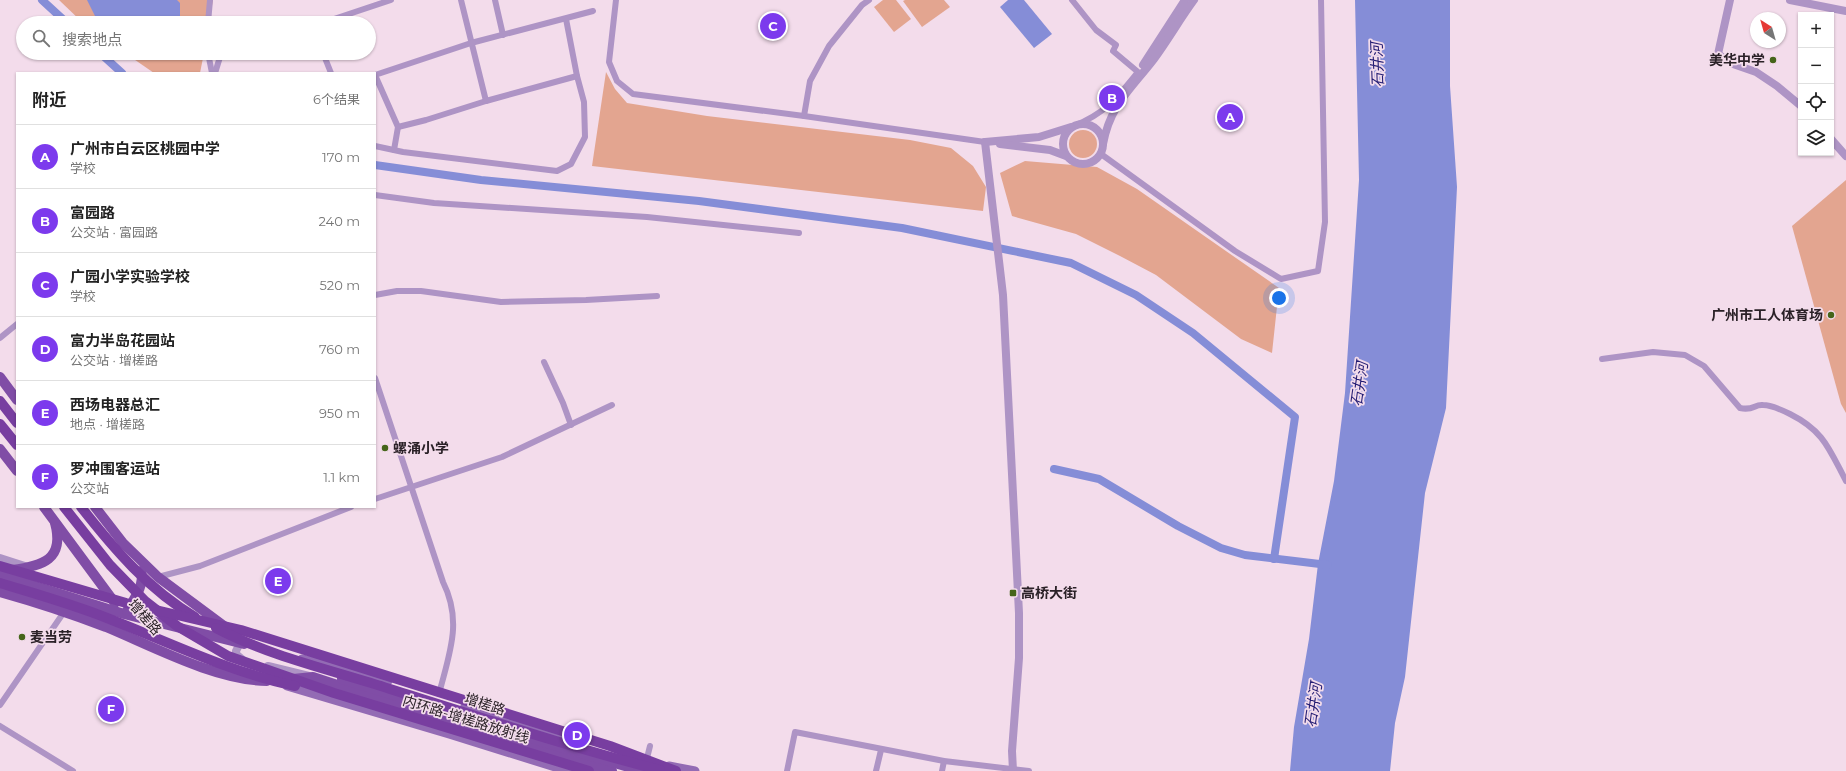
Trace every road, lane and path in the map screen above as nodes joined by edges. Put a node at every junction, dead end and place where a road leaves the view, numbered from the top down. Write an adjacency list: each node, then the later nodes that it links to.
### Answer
1 (210, 0): 15 (street)
2 (391, 0): 16 (street)
3 (461, 0): 19 (street)
4 (495, 0): 18 (street)
5 (616, 0): 32 (street)
6 (869, 0): 32 (street)
7 (1072, 0): 26 (street)
8 (1185, 0): 26 (street)
9 (1194, 0): 37 (street)
10 (1321, 0): 40 (street)
11 (1730, 0): 31 (street)
12 (1790, 0): 14 (street)
13 (593, 11): 17 (street)
14 (1846, 11)
15 (209, 16)
16 (343, 16)
17 (566, 19): 18 (street); 28 (street)
18 (503, 35): 19 (street)
19 (471, 43): 27 (street); 30 (street)
20 (210, 60): 23 (street)
21 (219, 60): 24 (street)
22 (326, 60): 25 (street)
23 (213, 72)
24 (213, 72)
25 (331, 72)
26 (1138, 72): 33 (street)
27 (376, 75)
28 (576, 76): 30 (street); 39 (street)
29 (376, 77): 34 (street)
30 (486, 101): 34 (street)
31 (1798, 104)
32 (804, 116): 35 (street)
33 (1074, 126): 35 (street); 37 (street); 41 (street)
34 (398, 127): 39 (street)
35 (985, 142): 41 (street); 101 (street)
36 (1834, 142): 42 (street)
37 (1103, 144): 40 (street)
38 (376, 146): 39 (street)
39 (394, 150)
40 (1101, 154): 41 (street)
41 (1066, 156)
42 (1846, 156)
43 (376, 195): 44 (street)
44 (799, 233)
45 (376, 295): 46 (street)
46 (657, 296)
47 (16, 325): 48 (street)
48 (0, 338)
49 (1602, 359): 62 (street)
50 (544, 362): 58 (street)
51 (0, 377): 53 (main road)
52 (376, 381): 63 (street)
53 (16, 399)
54 (0, 401): 56 (highway)
55 (612, 405): 58 (street)
56 (16, 422)
57 (0, 424): 59 (highway)
58 (571, 425): 63 (street)
59 (16, 444)
60 (0, 449): 61 (main road)
61 (16, 470)
62 (1846, 481)
63 (412, 487): 64 (street); 90 (street)
64 (376, 499)
65 (45, 508): 70 (main road, 增槎路)
66 (65, 508): 89 (highway, 增槎路)
67 (83, 508): 107 (highway, 增槎路)
68 (95, 508): 71 (main road, 增槎路)
69 (348, 508): 77 (street)
70 (54, 520): 74 (main road); 81 (main road, 增槎路)
71 (134, 554): 77 (main road, 增槎路); 81 (main road)
72 (0, 558): 74 (street)
73 (0, 566): 108 (highway)
74 (29, 568): 75 (main road)
75 (0, 572)
76 (0, 575): 81 (main road)
77 (158, 577): 85 (main road, 增槎路)
78 (0, 583): 89 (highway)
79 (0, 592): 80 (main road)
80 (64, 612): 82 (main road); 91 (street)
81 (124, 614): 82 (main road); 83 (main road); 84 (main road, 增槎路)
82 (105, 627): 84 (main road)
83 (240, 643): 85 (main road); 87 (street)
84 (152, 647): 88 (main road, 增槎路)
85 (265, 648): 86 (main road, 增槎路)
86 (291, 657): 90 (main road); 93 (main road, 增槎路)
87 (314, 677): 88 (main road, 增槎路); 95 (main road, 增槎路)
88 (268, 681): 98 (main road)
89 (334, 694): 104 (highway, 内环路-增槎路放射线)
90 (438, 697): 92 (main road)
91 (0, 705)
92 (463, 705): 93 (street); 99 (main road)
93 (460, 717): 106 (main road, 增槎路)
94 (0, 726): 102 (street)
95 (496, 737): 98 (main road); 105 (main road, 增槎路)
96 (650, 746): 99 (street)
97 (881, 750): 100 (street); 110 (street); 111 (street)
98 (522, 758): 103 (main road)
99 (646, 761): 106 (street); 109 (main road)
100 (944, 761): 101 (street); 112 (street)
101 (1013, 770): 113 (street)
102 (73, 771)
103 (568, 771)
104 (589, 771)
105 (612, 771)
106 (643, 771)
107 (664, 771)
108 (676, 771)
109 (695, 771)
110 (787, 771)
111 (876, 771)
112 (942, 771)
113 (1029, 771)

